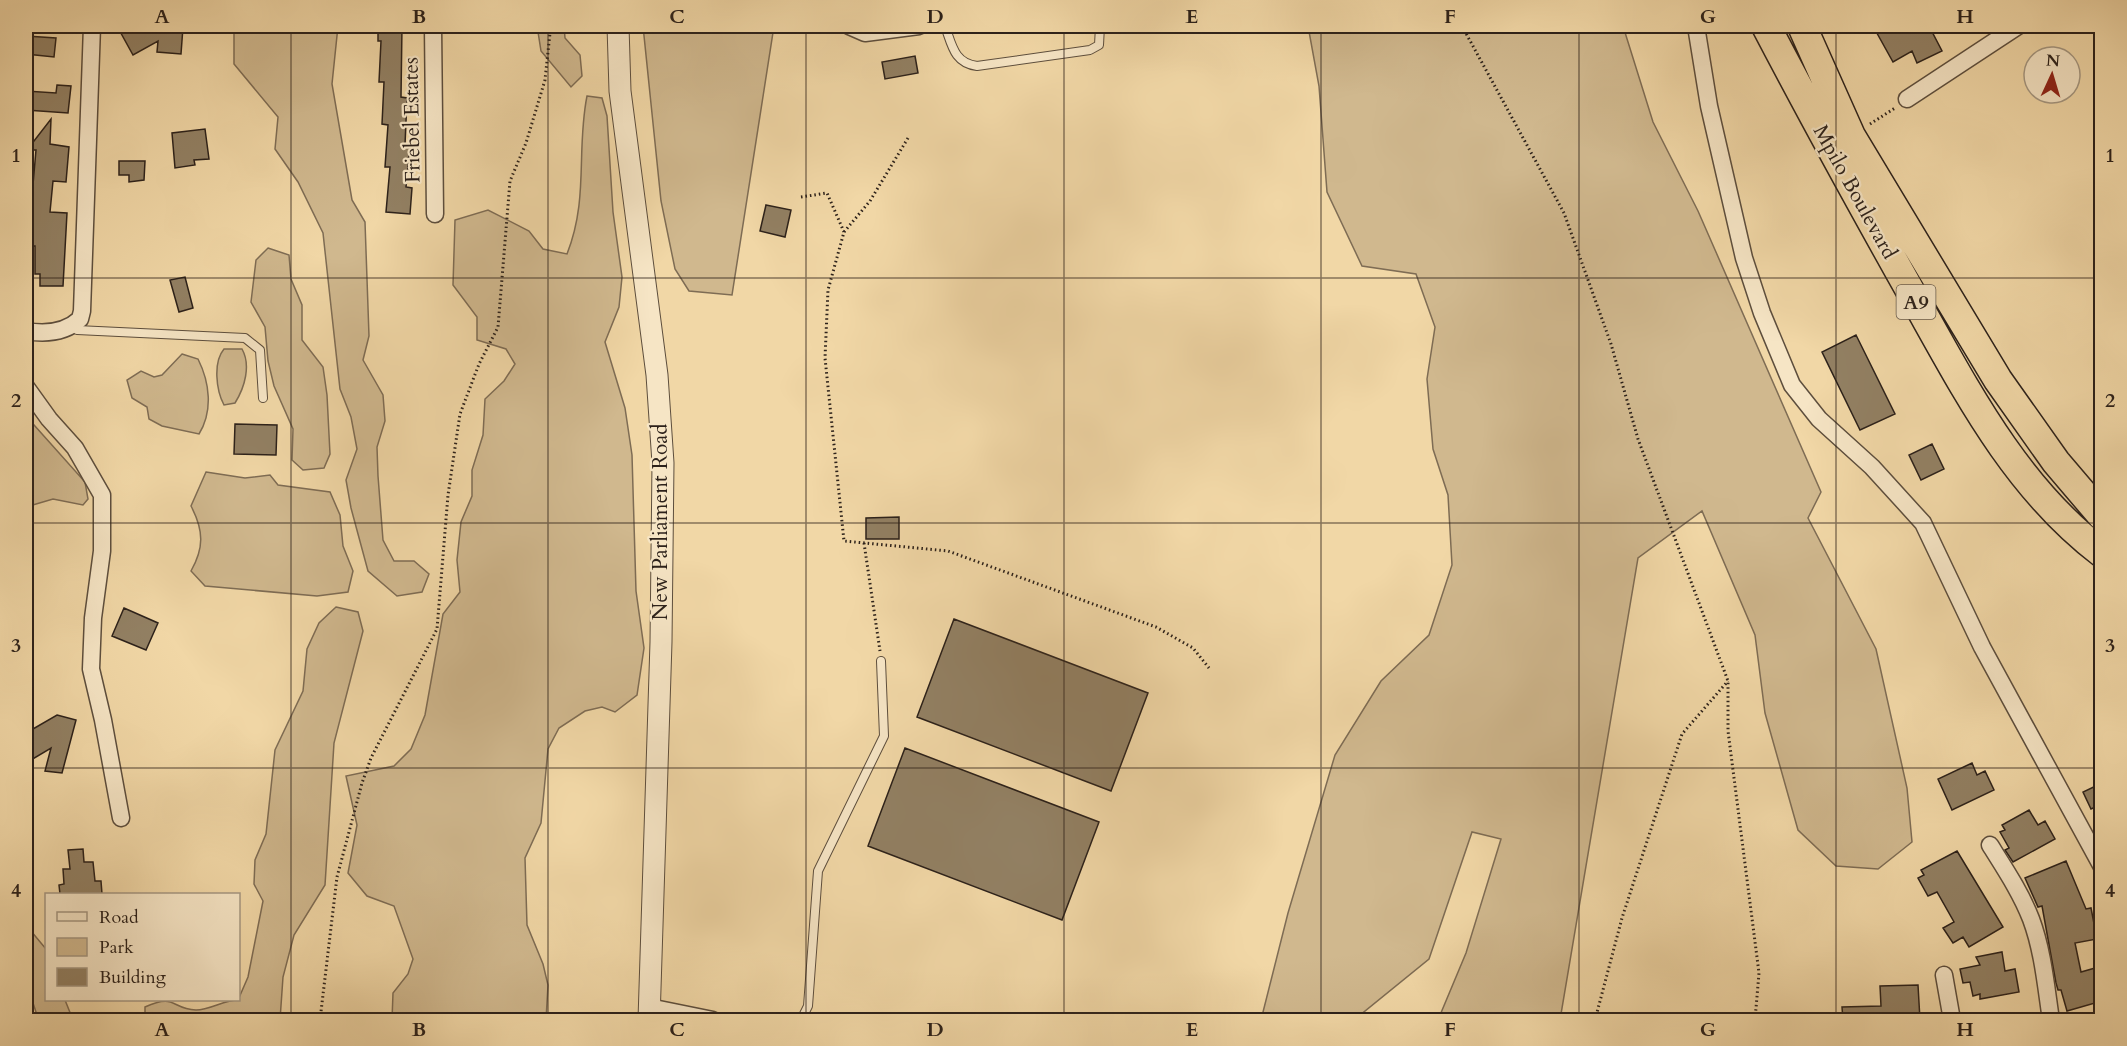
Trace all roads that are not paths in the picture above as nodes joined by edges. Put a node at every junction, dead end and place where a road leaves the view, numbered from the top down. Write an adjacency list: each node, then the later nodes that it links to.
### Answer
1 (92, 26): 14 (street)
2 (433, 26): 13 (street, Friebel Estates)
3 (618, 26): 25 (street, New Parliament Road)
4 (849, 26): 5 (street)
5 (920, 26)
6 (945, 26): 7 (lane)
7 (1100, 26)
8 (1696, 26): 23 (street)
9 (1766, 26): 19 (highway, Mpilo Boulevard / A9)
10 (1802, 26): 18 (highway, Mpilo Boulevard / A9)
11 (2014, 27): 12 (street)
12 (1907, 99)
13 (435, 214)
14 (71, 325): 15 (street); 17 (lane)
15 (26, 331)
16 (26, 387): 21 (street)
17 (263, 398)
18 (2102, 516)
19 (2102, 553)
20 (881, 661): 27 (lane)
21 (121, 818)
22 (1990, 845): 29 (street)
23 (2102, 867)
24 (1944, 975): 28 (street)
25 (649, 1014): 26 (street)
26 (713, 1020)
27 (801, 1020)
28 (1952, 1020)
29 (2051, 1020)

